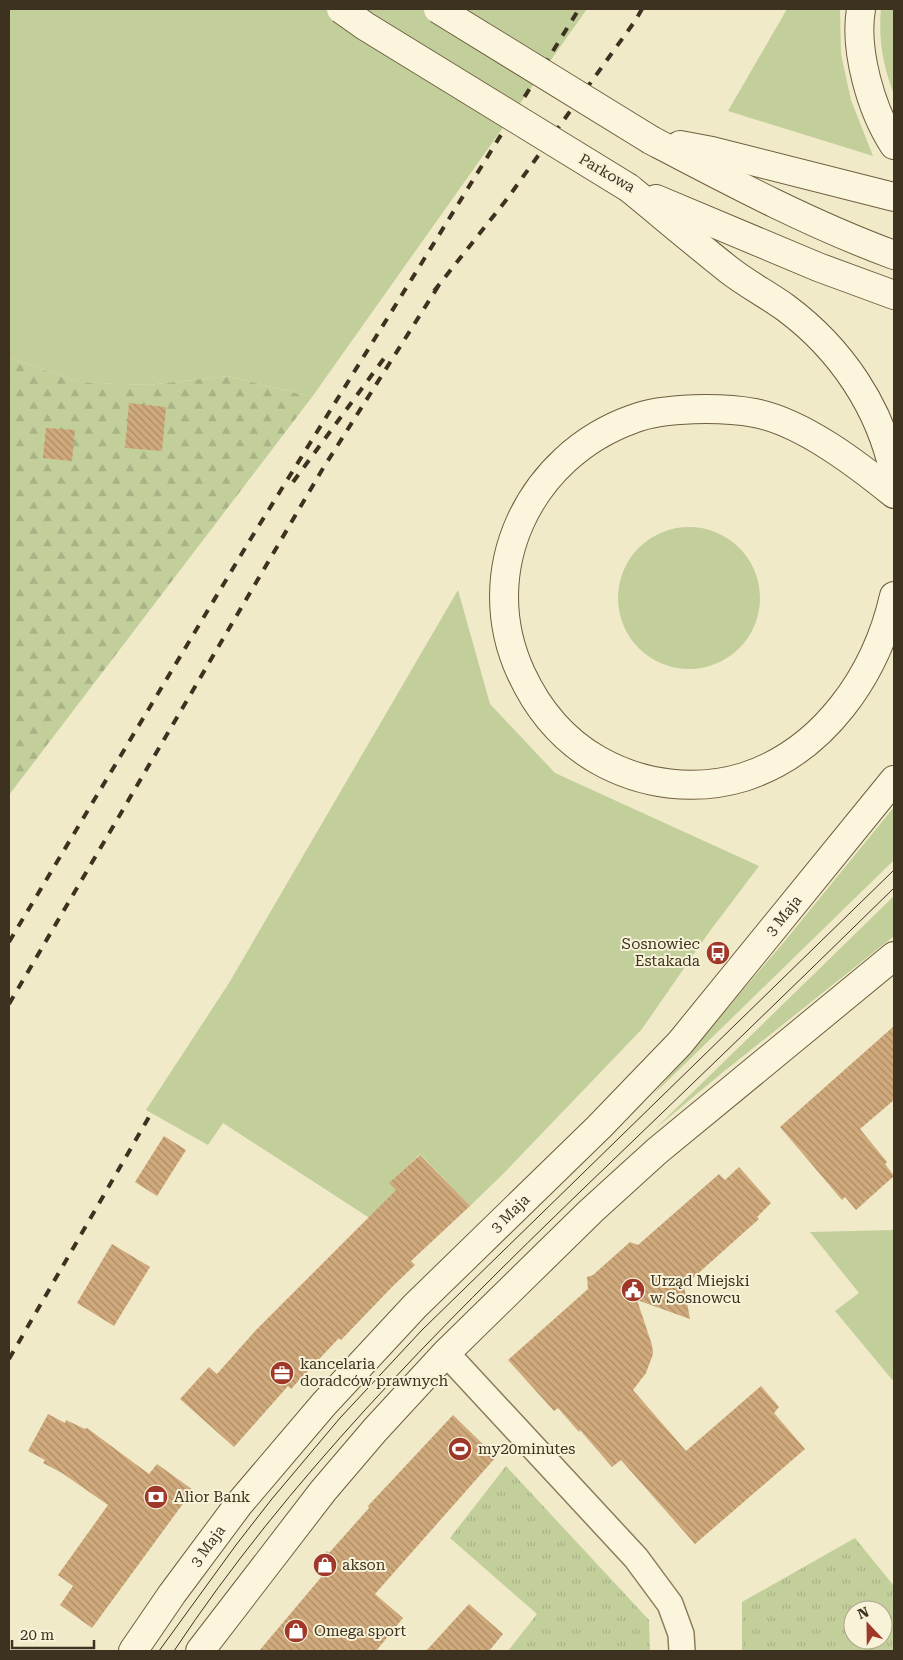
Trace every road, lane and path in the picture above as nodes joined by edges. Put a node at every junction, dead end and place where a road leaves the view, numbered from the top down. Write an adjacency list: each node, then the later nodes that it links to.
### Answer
1 (341, 9): 6 (street, Parkowa, bridge)
2 (438, 9): 4 (street, bridge)
3 (862, 9): 5 (street)
4 (651, 140): 7 (street); 8 (street)
5 (894, 144)
6 (629, 188): 9 (street, Parkowa); 10 (street)
7 (894, 197)
8 (894, 255)
9 (894, 295)
10 (894, 474)
11 (894, 494): 12 (street)
12 (894, 596)
13 (894, 780): 16 (street, 3 Maja)
14 (894, 956): 15 (street)
15 (446, 1353): 17 (street); 18 (street)
16 (133, 1651)
17 (200, 1651)
18 (682, 1651)

